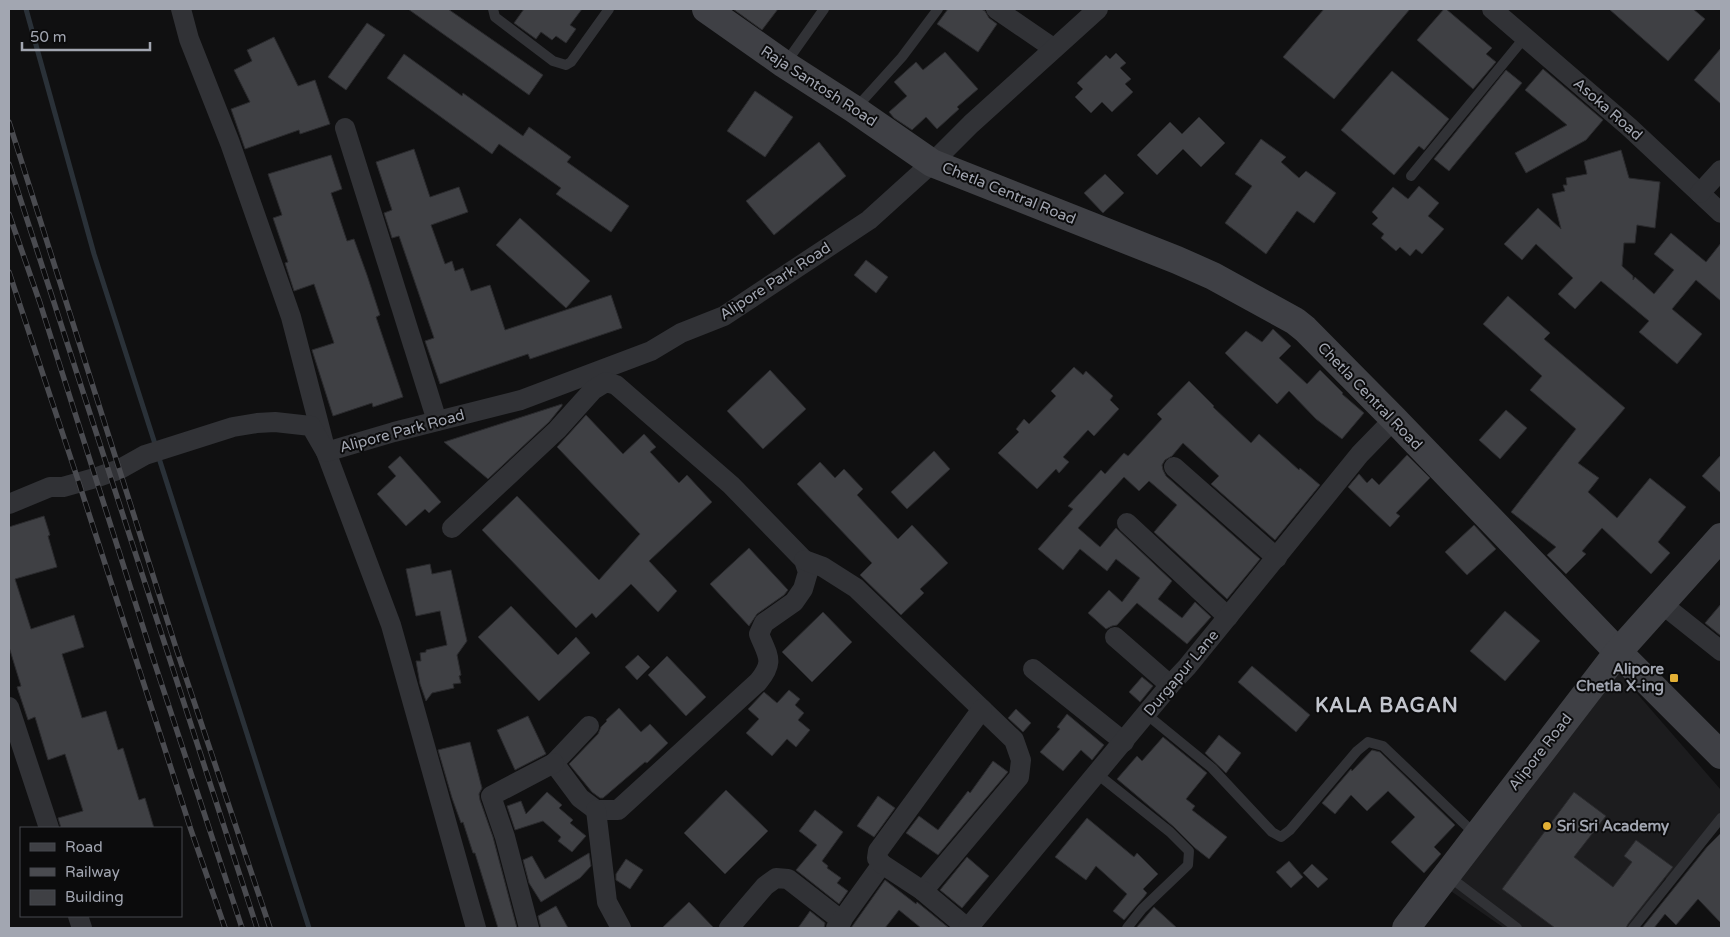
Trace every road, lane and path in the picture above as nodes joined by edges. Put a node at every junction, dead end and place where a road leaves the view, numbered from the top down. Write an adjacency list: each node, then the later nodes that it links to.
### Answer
1 (181, 9): 22 (street)
2 (492, 9): 3 (lane)
3 (609, 9)
4 (706, 9): 12 (main road, Raja Santosh Road)
5 (824, 9): 12 (lane)
6 (938, 9): 13 (lane)
7 (996, 9): 11 (street)
8 (1098, 9): 11 (street, Alipore Park Road)
9 (1492, 9): 10 (street, Asoka Road)
10 (1525, 37): 17 (lane); 18 (street, Asoka Road)
11 (1053, 48): 15 (street, Alipore Park Road)
12 (784, 64): 13 (main road, Raja Santosh Road)
13 (854, 109): 15 (main road, Raja Santosh Road)
14 (345, 128): 21 (street)
15 (932, 163): 20 (main road, Chetla Central Road); 21 (street, Alipore Park Road)
16 (1721, 170): 18 (street)
17 (1411, 176)
18 (1700, 193): 19 (street, Asoka Road)
19 (1721, 212)
20 (1394, 419): 28 (street, Durgapur Lane); 34 (main road, Chetla Central Road)
21 (437, 421): 22 (street, Alipore Park Road)
22 (326, 452): 24 (street); 53 (street)
23 (1174, 467): 28 (street)
24 (9, 504)
25 (1127, 523): 31 (street)
26 (452, 528): 29 (street)
27 (1721, 537): 30 (main road, Alipore Road)
28 (1276, 558): 31 (street, Durgapur Lane)
29 (804, 560): 38 (street); 45 (street)
30 (1662, 604): 33 (street); 34 (main road, Alipore Road)
31 (1228, 617): 36 (street, Durgapur Lane)
32 (1115, 637): 36 (street)
33 (1721, 651)
34 (1618, 652): 42 (main road, Chetla Central Road); 48 (main road, Alipore Road)
35 (1033, 669): 41 (street)
36 (1170, 685): 39 (street, Durgapur Lane)
37 (9, 707): 47 (street)
38 (982, 709): 49 (street); 51 (street)
39 (1146, 714): 41 (street, Durgapur Lane); 48 (lane)
40 (589, 726): 43 (street)
41 (1124, 742): 44 (street, Durgapur Lane)
42 (1721, 755)
43 (554, 763): 45 (street); 54 (street)
44 (1096, 773): 57 (street, Durgapur Lane); 58 (lane)
45 (596, 810): 55 (street)
46 (1721, 818): 61 (lane)
47 (49, 827)
48 (1477, 836): 50 (main road, Alipore Road)
49 (882, 864): 51 (street); 52 (street)
50 (1447, 874): 59 (main road, Alipore Road); 60 (lane)
51 (923, 891): 57 (street)
52 (839, 925): 56 (street)
53 (476, 928)
54 (529, 928)
55 (621, 928)
56 (729, 928)
57 (968, 928)
58 (1127, 928)
59 (1406, 928)
60 (1517, 928)
61 (1633, 928)

